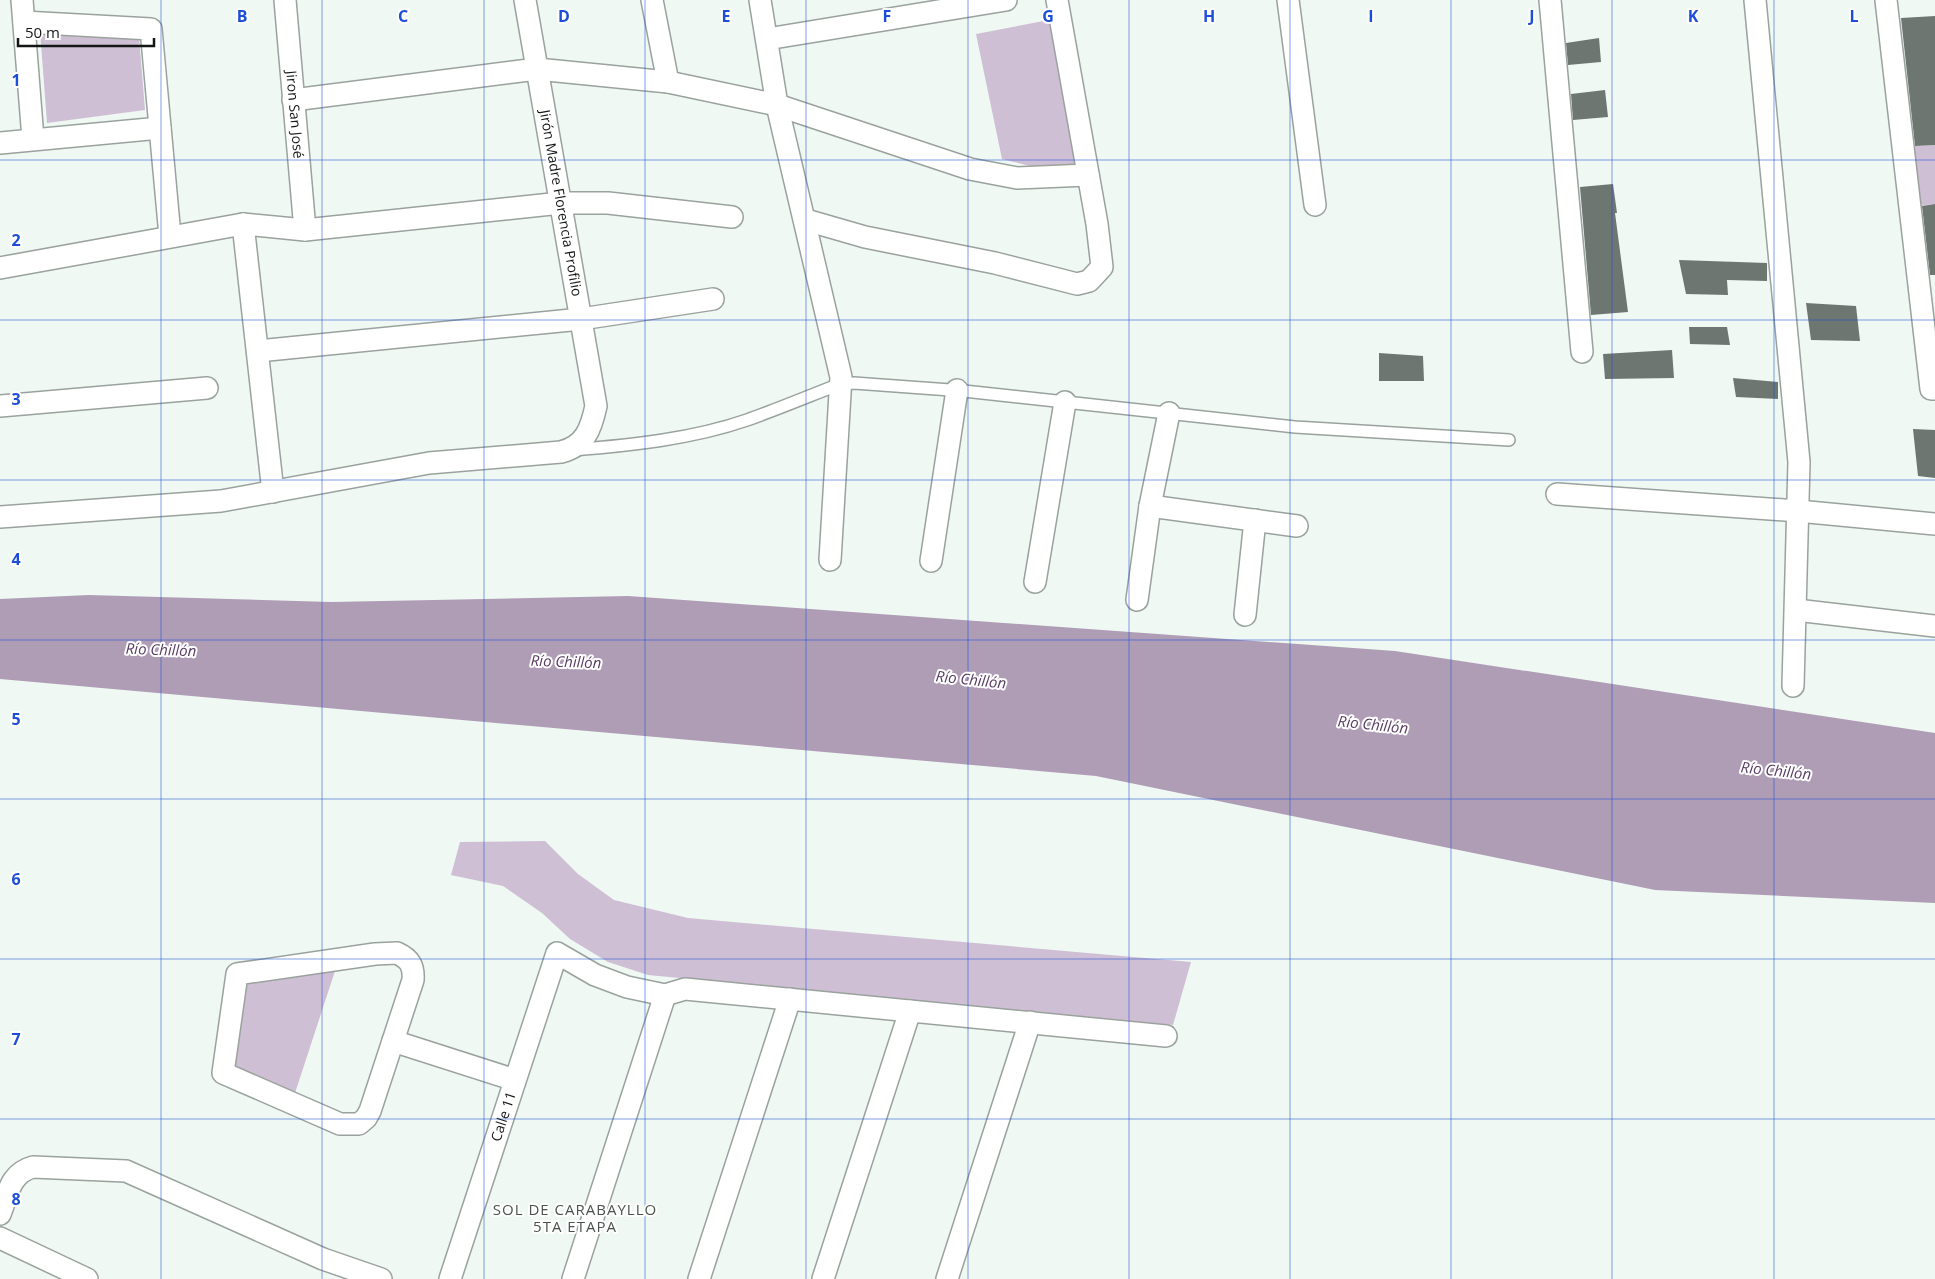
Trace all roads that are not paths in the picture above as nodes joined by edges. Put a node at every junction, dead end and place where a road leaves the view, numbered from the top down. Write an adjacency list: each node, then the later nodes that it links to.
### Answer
1 (22, 0): 12 (street)
2 (285, 0): 16 (street, Jiron San José)
3 (526, 0): 14 (street, Jirón Madre Florencia Profilio)
4 (652, 0): 15 (street)
5 (760, 0): 13 (street)
6 (1006, 0): 13 (street)
7 (1057, 0): 21 (street)
8 (1288, 0): 23 (street)
9 (1550, 0): 33 (street)
10 (1755, 0): 46 (street)
11 (1886, 0): 36 (street)
12 (24, 22): 18 (street); 19 (street)
13 (767, 39): 17 (street)
14 (537, 69): 15 (street); 16 (street); 22 (street, Jirón Madre Florencia Profilio)
15 (668, 82): 17 (street)
16 (293, 100): 27 (street, Jiron San José)
17 (777, 105): 21 (street); 25 (street)
18 (160, 128): 19 (street); 28 (street)
19 (33, 139): 20 (street)
20 (0, 143)
21 (1088, 175): 25 (street)
22 (561, 203): 24 (street); 27 (street); 31 (street, Jirón Madre Florencia Profilio)
23 (1315, 205)
24 (732, 218)
25 (806, 220): 34 (street)
26 (244, 224): 27 (street); 28 (street); 32 (street)
27 (305, 230)
28 (170, 236): 29 (street)
29 (0, 268)
30 (713, 299): 31 (street)
31 (581, 319): 32 (street); 42 (street, Jirón Madre Florencia Profilio)
32 (258, 351): 43 (street)
33 (1582, 352)
34 (840, 384): 37 (lane); 42 (lane); 51 (street)
35 (207, 388): 39 (street)
36 (1935, 389)
37 (957, 390): 38 (lane); 52 (street)
38 (1065, 402): 40 (lane); 53 (street)
39 (0, 406)
40 (1169, 413): 41 (lane); 45 (street)
41 (1509, 440)
42 (569, 450): 43 (street)
43 (273, 492): 47 (street)
44 (1557, 494): 46 (street)
45 (1150, 506): 48 (street); 54 (street)
46 (1798, 511): 49 (street); 55 (street)
47 (0, 517)
48 (1255, 520): 50 (street); 56 (street)
49 (1935, 524)
50 (1297, 526)
51 (830, 560)
52 (931, 561)
53 (1035, 582)
54 (1137, 600)
55 (1796, 610): 57 (street); 58 (street)
56 (1245, 615)
57 (1935, 626)
58 (1794, 686)
59 (665, 995): 60 (street); 65 (street, Calle 11); 71 (street)
60 (790, 999): 61 (street); 72 (street)
61 (910, 1011): 62 (street); 73 (street)
62 (1030, 1022): 63 (street); 74 (street)
63 (1166, 1036)
64 (393, 1041): 64 (street); 65 (street)
65 (514, 1080): 70 (street, Calle 11)
66 (0, 1214): 69 (street)
67 (0, 1238): 68 (street)
68 (87, 1279)
69 (381, 1279)
70 (450, 1279)
71 (574, 1279)
72 (700, 1279)
73 (823, 1279)
74 (947, 1279)

